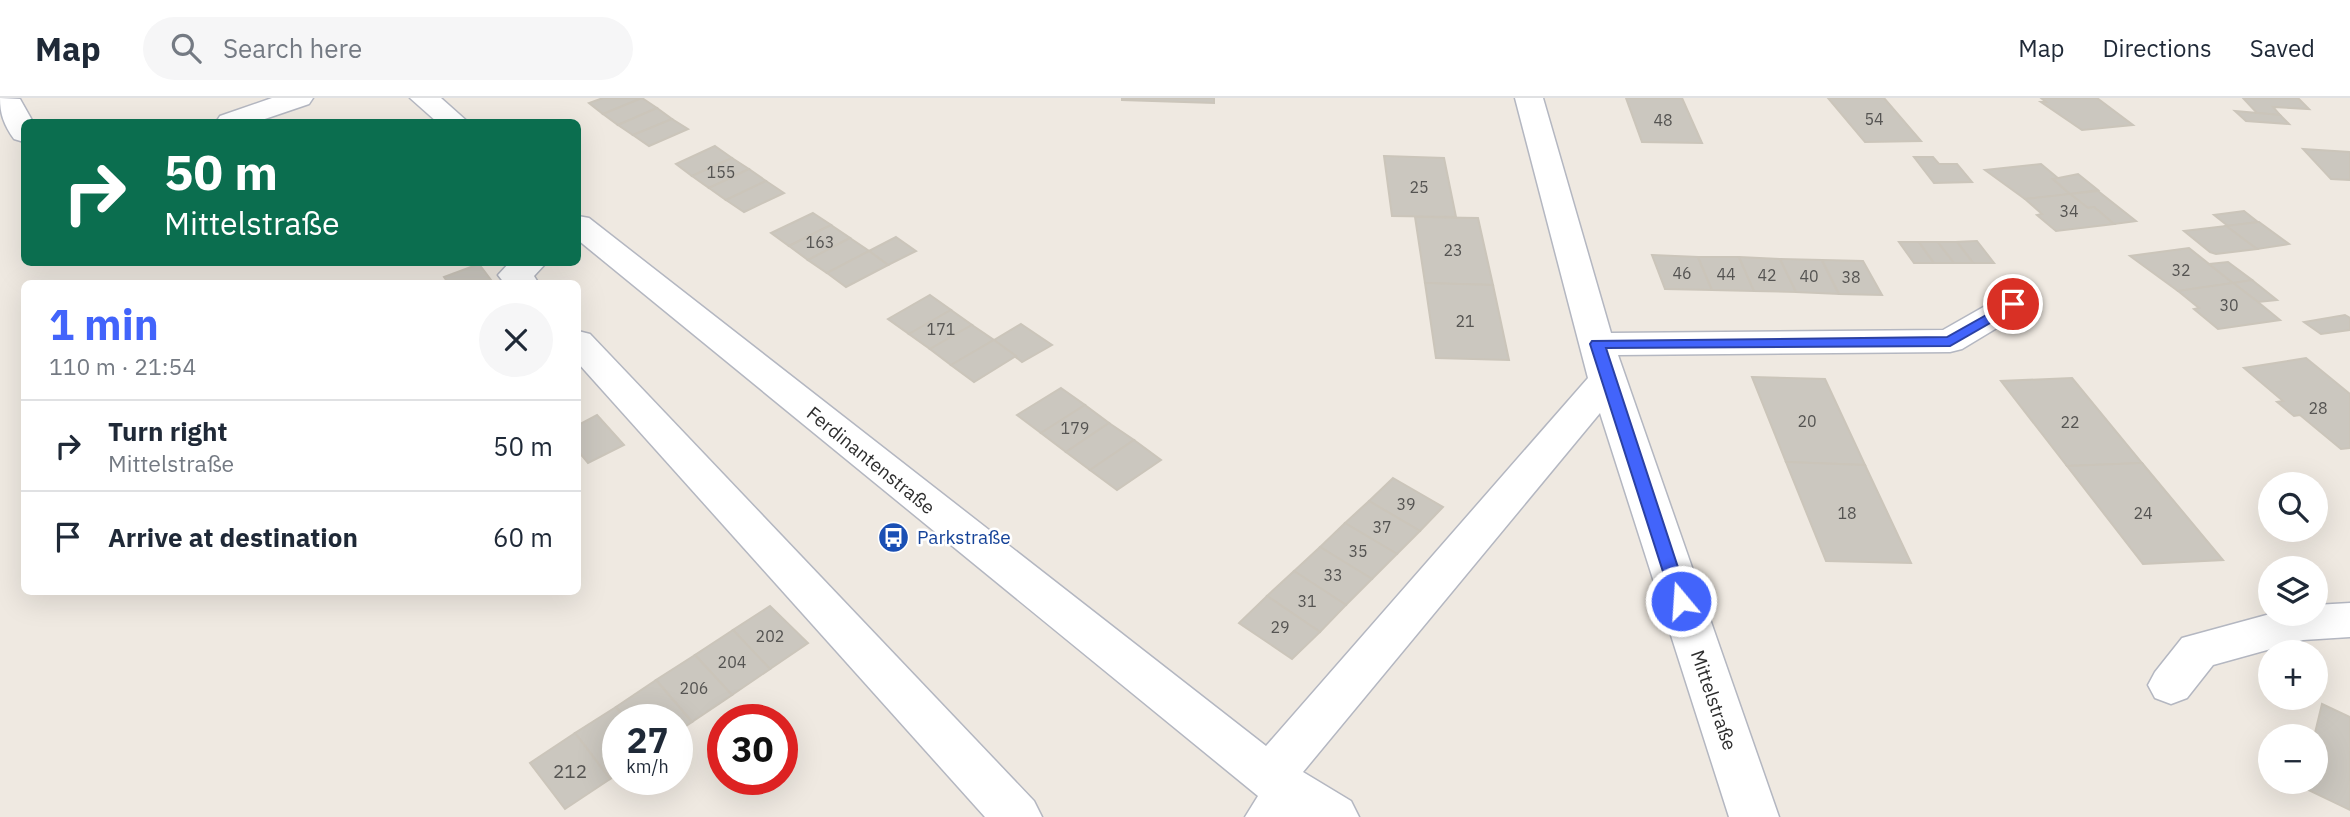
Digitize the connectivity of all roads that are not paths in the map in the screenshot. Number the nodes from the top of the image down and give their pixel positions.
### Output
1 (299, 98) edge
2 (425, 98) edge
3 (1529, 98) edge
4 (6, 99) edge
5 (239, 119) edge
6 (450, 119) edge
7 (21, 126) edge
8 (581, 228) edge
9 (526, 266) edge
10 (519, 280) edge
11 (2013, 304) dead end
12 (581, 345) edge
13 (1602, 362) junction
14 (2350, 620) edge
15 (2171, 685) dead end
16 (1292, 801) edge
17 (1017, 817) edge
18 (1754, 817) edge

1 - 5 street
2 - 6 street
3 - 13 street, Mittelstraße
4 - 7 street
8 - 16 street, Ferdinantenstraße
9 - 10 street
11 - 13 street
12 - 17 street
13 - 16 street
13 - 18 street, Mittelstraße
14 - 15 street

